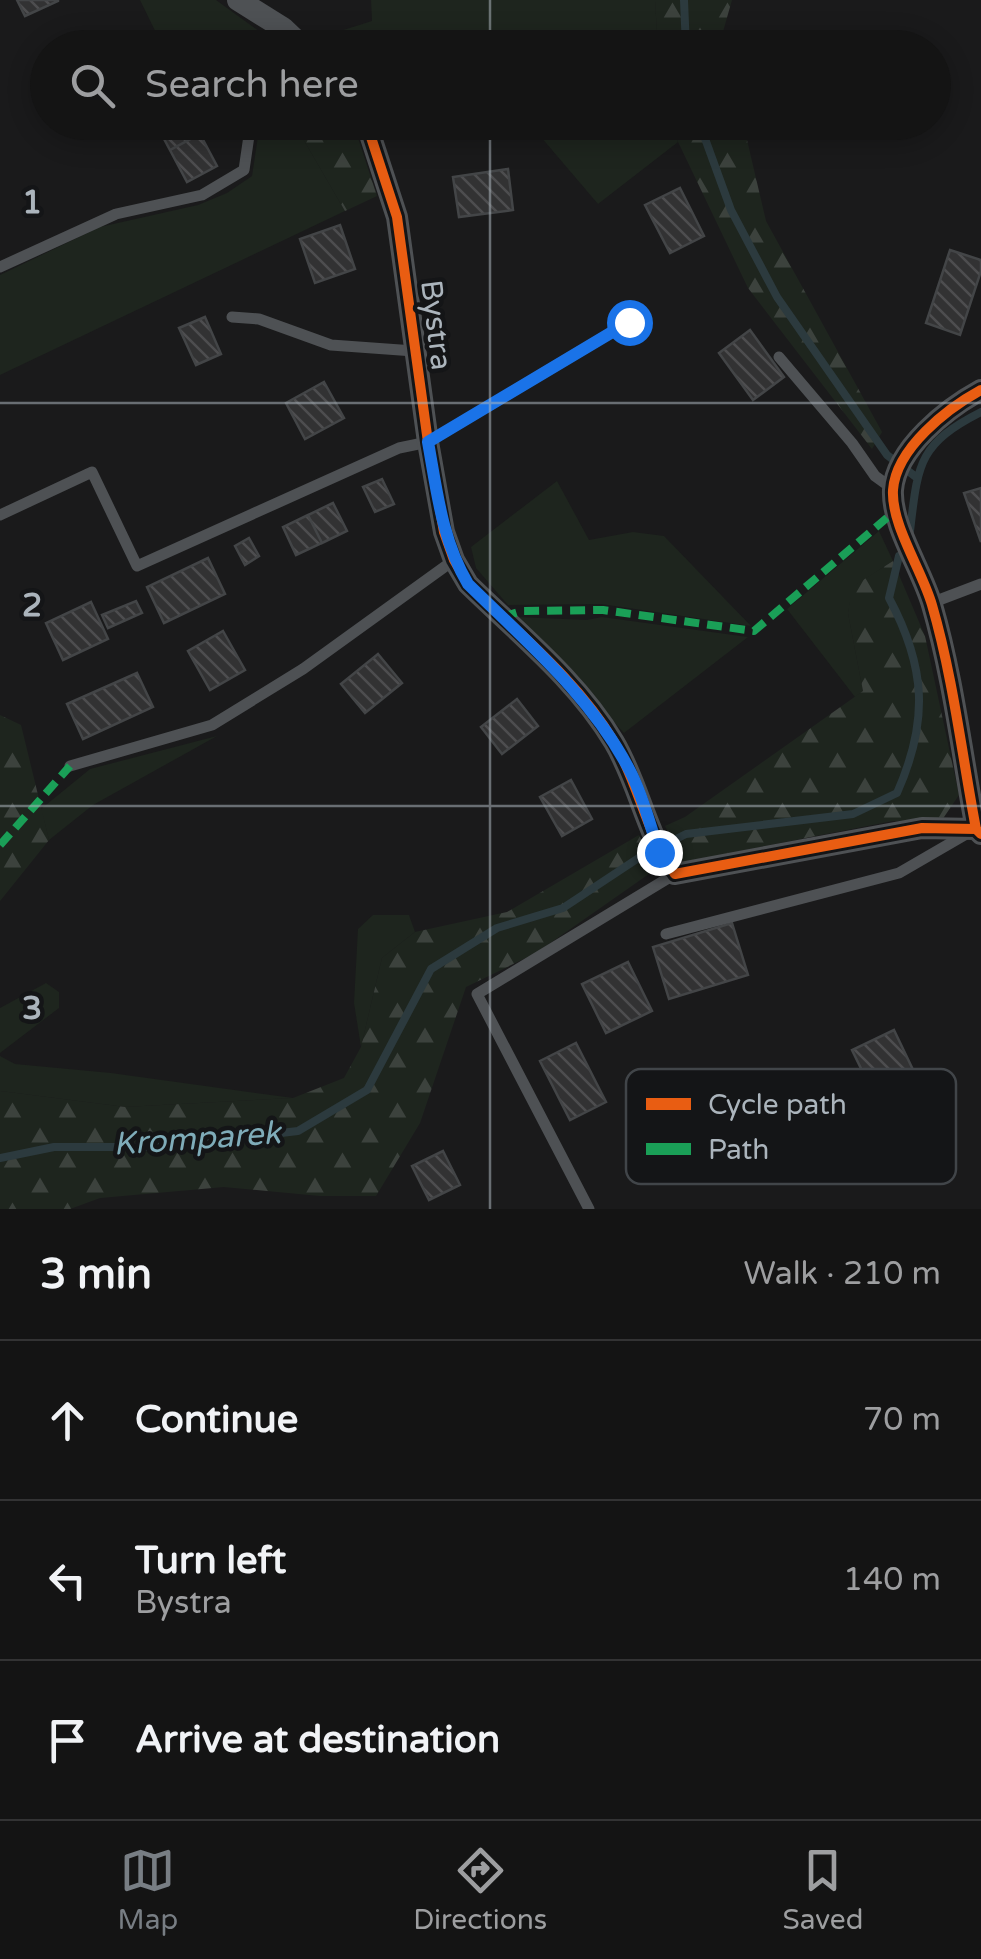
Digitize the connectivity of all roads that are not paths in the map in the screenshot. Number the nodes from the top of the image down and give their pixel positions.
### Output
1 (238, 0) edge
2 (270, 30) edge
3 (248, 140) edge
4 (372, 140) edge
5 (0, 267) edge
6 (232, 316) dead end
7 (629, 322) dead end
8 (414, 351) junction
9 (779, 357) dead end
10 (981, 390) edge
11 (428, 442) junction
12 (898, 475) junction
13 (0, 515) edge
14 (454, 560) junction
15 (981, 584) edge
16 (932, 603) junction
17 (70, 766) dead end
18 (978, 831) edge
19 (675, 874) junction
20 (666, 934) dead end
21 (589, 1209) edge

1 - 2 street
3 - 5 lane
4 - 8 street, Bystra
6 - 8 lane
7 - 11 lane
8 - 11 street, Bystra
9 - 12 lane
10 - 12 street
11 - 13 lane
11 - 14 street, Bystra
12 - 16 street
14 - 17 lane
14 - 19 street, Bystra
15 - 16 lane
16 - 18 street
18 - 19 street
18 - 20 lane
19 - 21 lane

